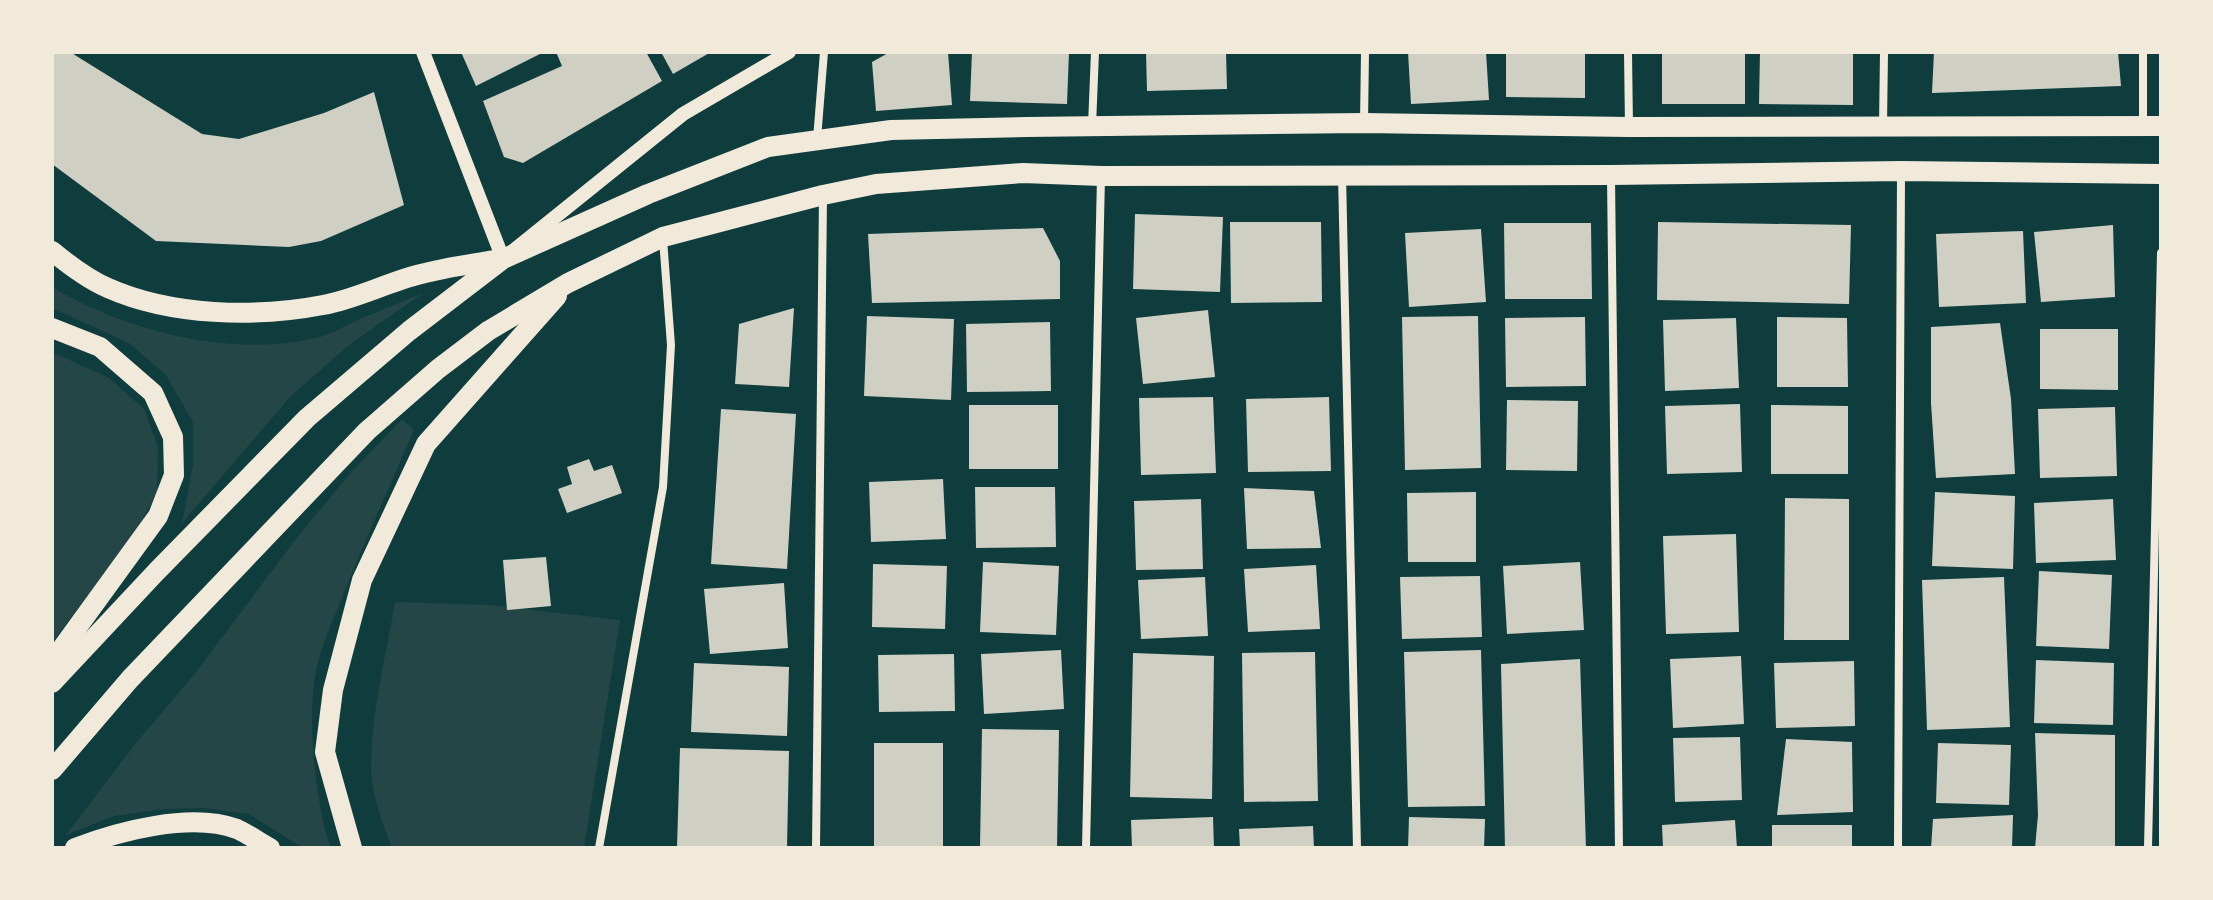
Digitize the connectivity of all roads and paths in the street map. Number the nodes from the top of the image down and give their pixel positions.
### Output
1 (423, 52) edge
2 (789, 52) edge
3 (824, 52) edge
4 (1095, 52) edge
5 (1365, 52) edge
6 (1628, 52) edge
7 (1884, 52) edge
8 (2143, 52) edge
9 (1364, 123) junction
10 (1883, 126) junction
11 (2152, 126) edge
12 (1092, 127) junction
13 (1629, 127) junction
14 (817, 140) junction
15 (1901, 171) junction
16 (1342, 174) junction
17 (2161, 174) edge
18 (1611, 175) junction
19 (1101, 176) junction
20 (823, 195) junction
21 (663, 237) junction
22 (52, 251) edge
23 (2161, 253) edge
24 (503, 259) junction
25 (568, 283) junction
26 (52, 328) edge
27 (52, 662) edge
28 (52, 683) edge
29 (52, 770) edge
30 (75, 848) edge
31 (270, 848) edge
32 (352, 848) edge
33 (599, 848) edge
34 (816, 848) edge
35 (1086, 848) edge
36 (1357, 848) edge
37 (1619, 848) edge
38 (1898, 848) edge
39 (2148, 848) edge

1 - 24 street
2 - 24 street
3 - 14 street
4 - 12 street
5 - 9 street
6 - 13 street
7 - 10 street
8 - 11 street
9 - 12 main road
9 - 13 main road
10 - 11 main road
10 - 13 main road
12 - 14 main road
14 - 24 main road
15 - 17 main road
15 - 18 main road
15 - 38 street
16 - 18 main road
16 - 19 main road
16 - 36 street
18 - 37 street
19 - 20 main road
19 - 35 street
20 - 21 main road
20 - 34 street
21 - 25 main road
21 - 33 street
22 - 24 main road
23 - 39 street
24 - 28 main road
25 - 29 main road
25 - 32 main road
26 - 27 main road
30 - 31 main road

